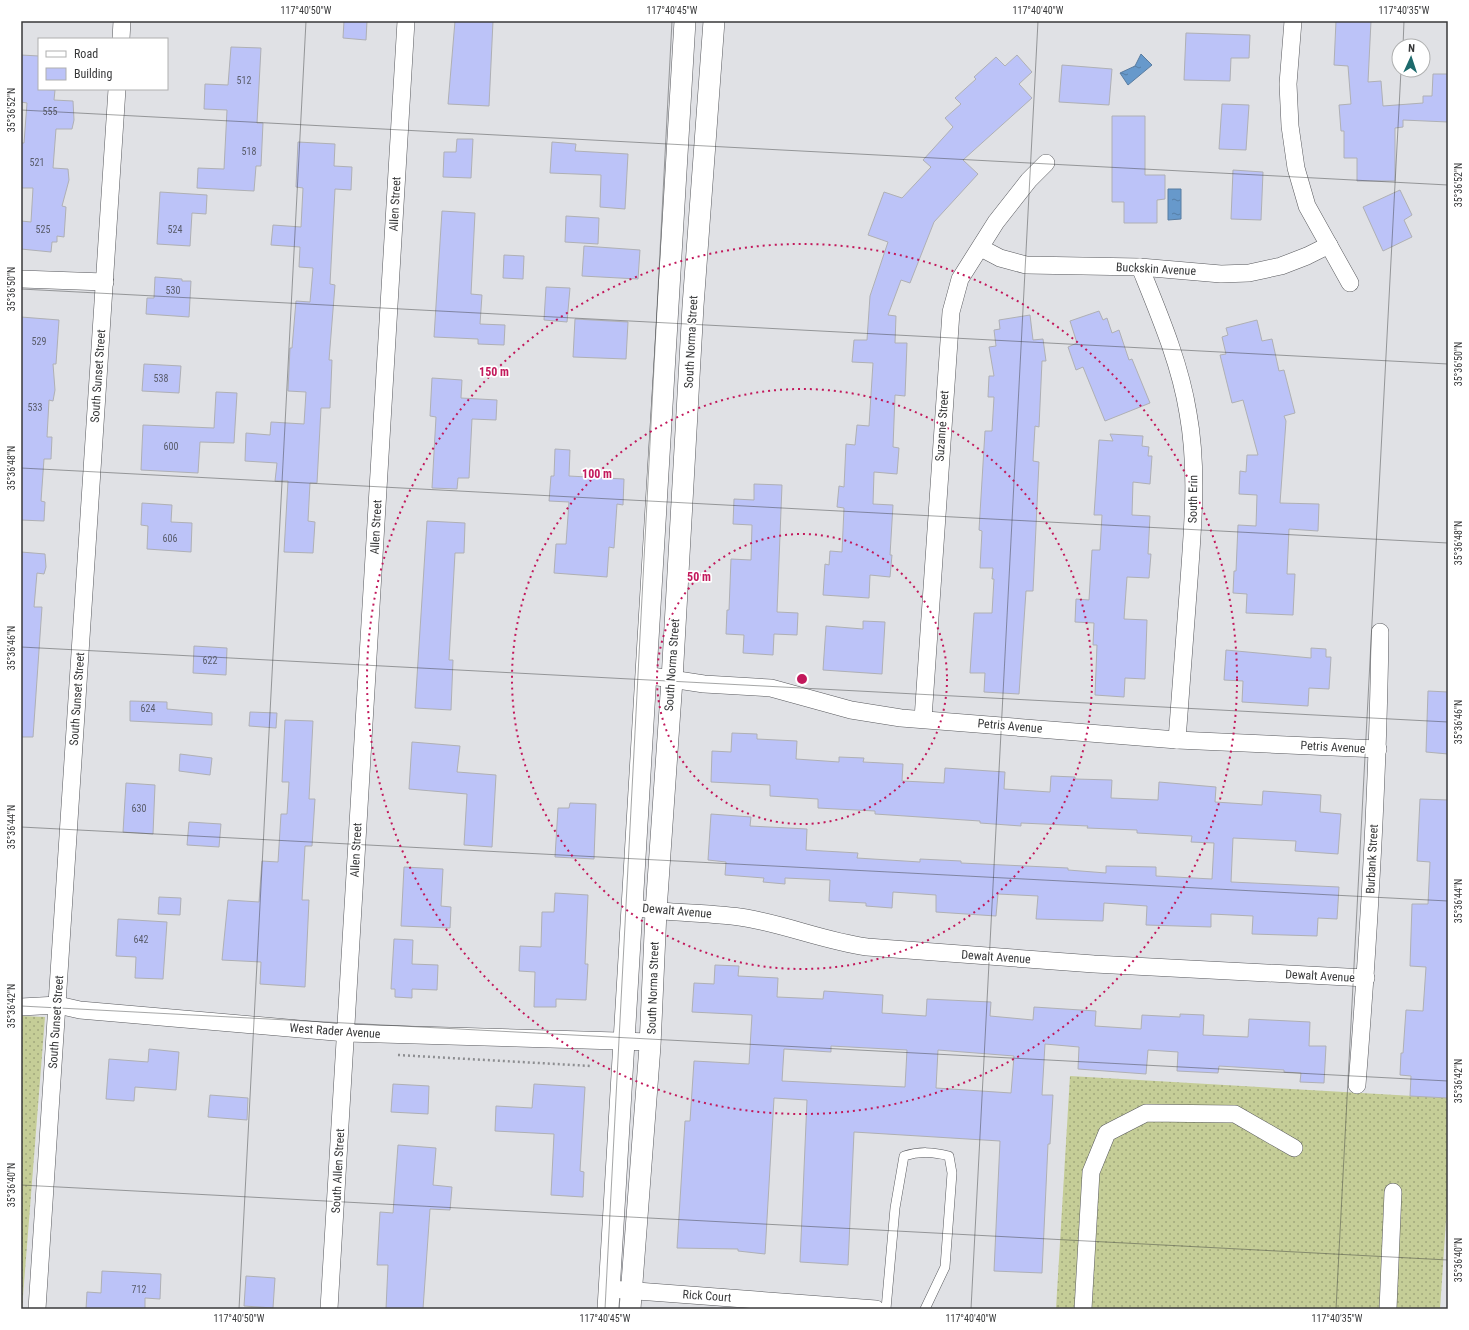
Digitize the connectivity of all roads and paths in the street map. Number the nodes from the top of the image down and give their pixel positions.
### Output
1 (122, 21) edge
2 (406, 21) edge
3 (685, 21) edge
4 (714, 21) edge
5 (1293, 21) edge
6 (121, 38) edge
7 (117, 90) edge
8 (1046, 163) dead end
9 (1329, 245) junction
10 (981, 248) junction
11 (1140, 267) junction
12 (21, 280) edge
13 (105, 282) junction
14 (1350, 283) dead end
15 (1380, 632) dead end
16 (645, 675) junction
17 (672, 680) junction
18 (923, 720) junction
19 (1177, 740) junction
20 (1378, 749) junction
21 (631, 907) junction
22 (656, 911) junction
23 (1366, 978) junction
24 (58, 1005) junction
25 (21, 1007) edge
26 (346, 1033) junction
27 (625, 1042) junction
28 (651, 1042) junction
29 (394, 1054) dead end
30 (591, 1066) dead end
31 (1357, 1085) dead end
32 (1294, 1148) dead end
33 (1393, 1192) dead end
34 (609, 1299) edge
35 (630, 1300) edge
36 (38, 1309) edge
37 (330, 1309) edge
38 (876, 1309) edge
39 (886, 1309) edge
40 (925, 1309) edge
41 (1083, 1309) edge
42 (1388, 1309) edge

1 - 6 street
2 - 26 street, Allen Street
3 - 16 street, South Norma Street
4 - 17 street, South Norma Street
5 - 9 street
7 - 13 street, South Sunset Street
8 - 10 street, Suzanne Street
9 - 11 street, Buckskin Avenue
9 - 14 street
10 - 11 street, Buckskin Avenue
10 - 18 street, Suzanne Street
11 - 19 street, South Erin
12 - 13 street
13 - 24 street, South Sunset Street
15 - 20 street, Burbank Street
16 - 17 street, Petris Avenue
16 - 21 street, South Norma Street
17 - 18 street, Petris Avenue
17 - 22 street, South Norma Street
18 - 19 street, Petris Avenue
19 - 20 street, Petris Avenue
20 - 23 street, Burbank Street
21 - 22 street, Dewalt Avenue
21 - 27 street, South Norma Street
22 - 23 street, Dewalt Avenue
22 - 28 street, South Norma Street
23 - 31 street, Burbank Street
24 - 25 street, West Rader Avenue
24 - 26 street, West Rader Avenue
24 - 36 street, South Sunset Street
26 - 27 street, West Rader Avenue
26 - 37 street, South Allen Street
27 - 28 street, West Rader Avenue
27 - 34 street, South Norma Street
28 - 35 street, South Norma Street
29 - 30 path
32 - 41 street
33 - 42 street
34 - 35 street, Rick Court
35 - 38 street, Rick Court
39 - 40 lane

